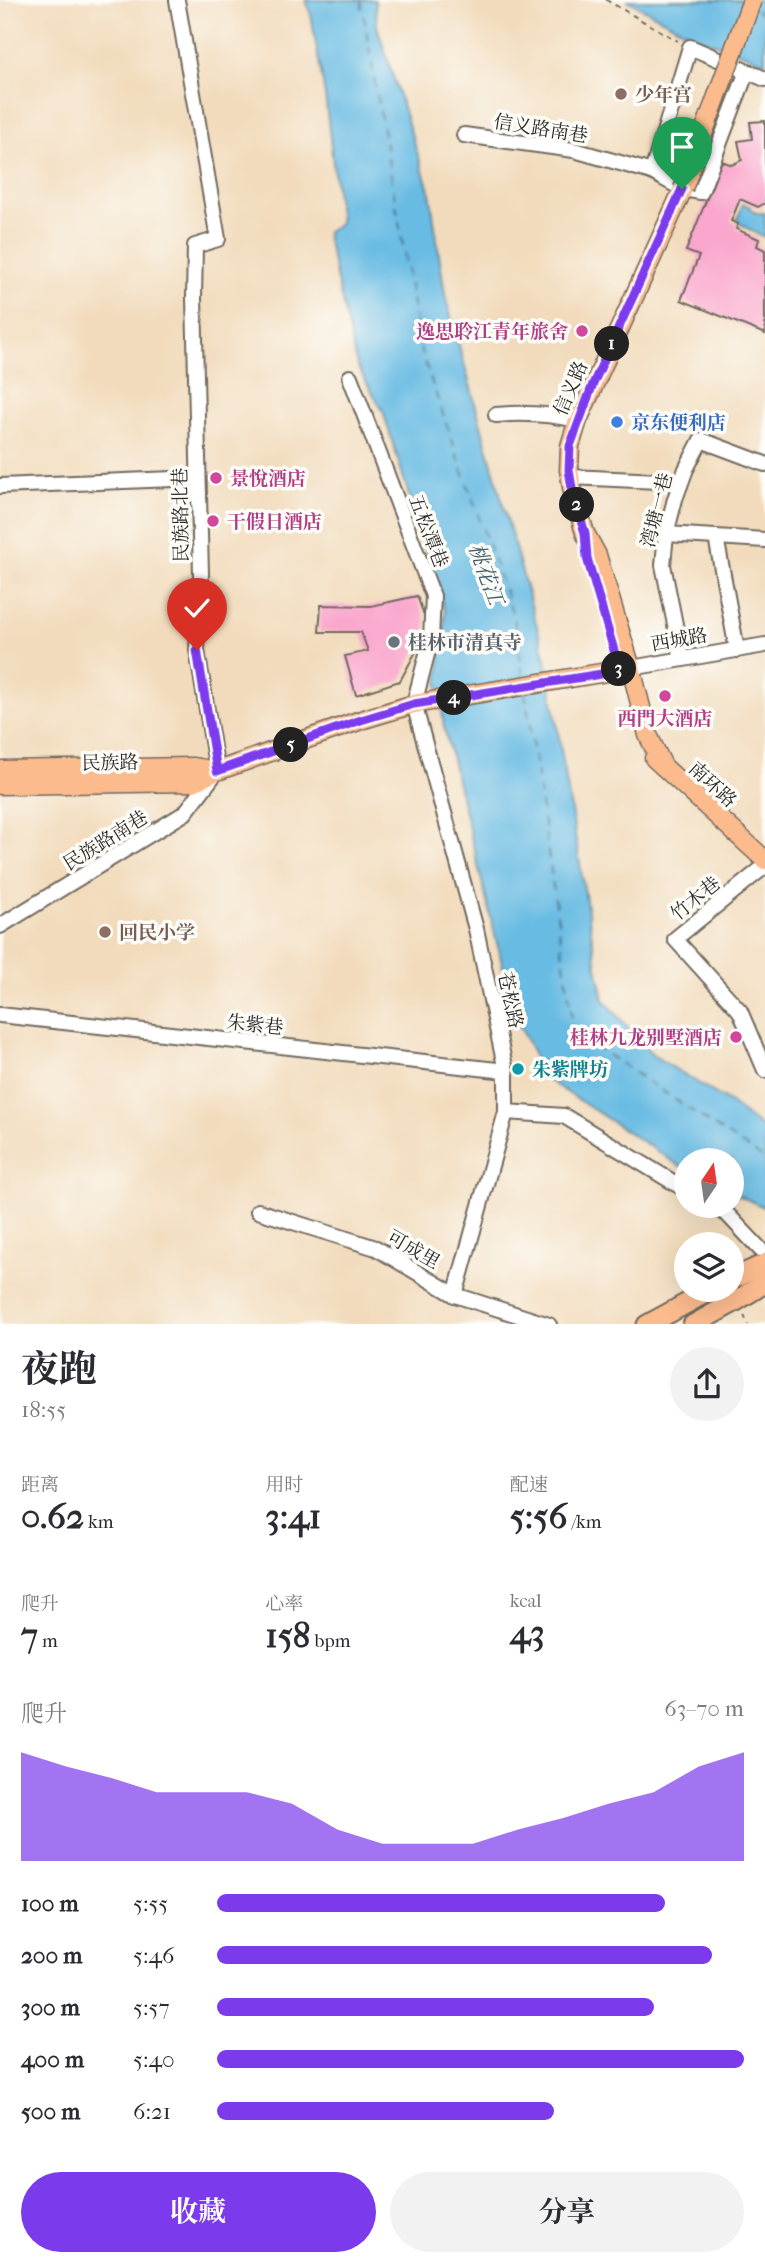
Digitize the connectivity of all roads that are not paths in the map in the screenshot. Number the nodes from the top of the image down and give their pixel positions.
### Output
1 (177, 0) edge
2 (752, 0) edge
3 (747, 71) junction
4 (765, 79) edge
5 (464, 135) dead end
6 (652, 173) junction
7 (682, 189) junction
8 (350, 377) dead end
9 (496, 415) dead end
10 (578, 420) junction
11 (765, 464) edge
12 (570, 477) junction
13 (198, 478) junction
14 (680, 485) junction
15 (0, 486) edge
16 (585, 533) joint
17 (666, 534) junction
18 (716, 537) junction
19 (765, 540) edge
20 (765, 645) edge
21 (737, 650) junction
22 (682, 659) junction
23 (625, 670) junction
24 (414, 704) junction
25 (0, 771) edge
26 (217, 771) junction
27 (0, 785) edge
28 (765, 860) edge
29 (765, 866) edge
30 (0, 926) edge
31 (0, 1016) edge
32 (765, 1069) edge
33 (506, 1071) junction
34 (506, 1112) junction
35 (674, 1183) edge
36 (258, 1211) dead end
37 (731, 1218) edge
38 (763, 1253) edge
39 (744, 1268) edge
40 (765, 1283) edge
41 (765, 1294) edge
42 (455, 1295) junction
43 (744, 1296) edge
44 (744, 1299) edge
45 (689, 1302) edge
46 (734, 1302) edge
47 (546, 1324) edge
48 (649, 1324) edge
49 (695, 1324) edge

1 - 13 street, 民族路北巷
2 - 7 main road, 信义路, bridge
3 - 4 street
3 - 6 street
3 - 7 street
5 - 6 street, 信义路南巷
6 - 7 street, 信义路南巷
7 - 10 main road, 信义路
8 - 24 street, 五松潭巷
9 - 10 street
10 - 12 main road, 信义路
11 - 14 street, 湾塘一巷
12 - 14 street
12 - 16 main road, 信义路
13 - 15 street
13 - 26 street, 民族路北巷
14 - 17 street, 湾塘一巷
16 - 23 main road, 南环路
17 - 18 street
17 - 22 street, 湾塘一巷
18 - 19 street
18 - 21 street
20 - 21 street, 西城路
21 - 22 street, 西城路
22 - 23 street, 西城路
23 - 24 main road, 西城路
23 - 28 main road, 南环路
24 - 26 main road, 民族路
24 - 33 street, 苍松路
25 - 26 main road, 民族路
26 - 27 main road, 民族路
26 - 30 street, 民族路南巷
29 - 32 street, 竹木巷
31 - 33 street, 朱紫巷
33 - 34 street, 苍松路
34 - 35 street
34 - 42 street, 苍松路
36 - 42 street, 可成里
37 - 38 street
38 - 39 highway
40 - 43 highway
41 - 44 street
42 - 47 street, 可成里
45 - 48 highway
46 - 49 highway

